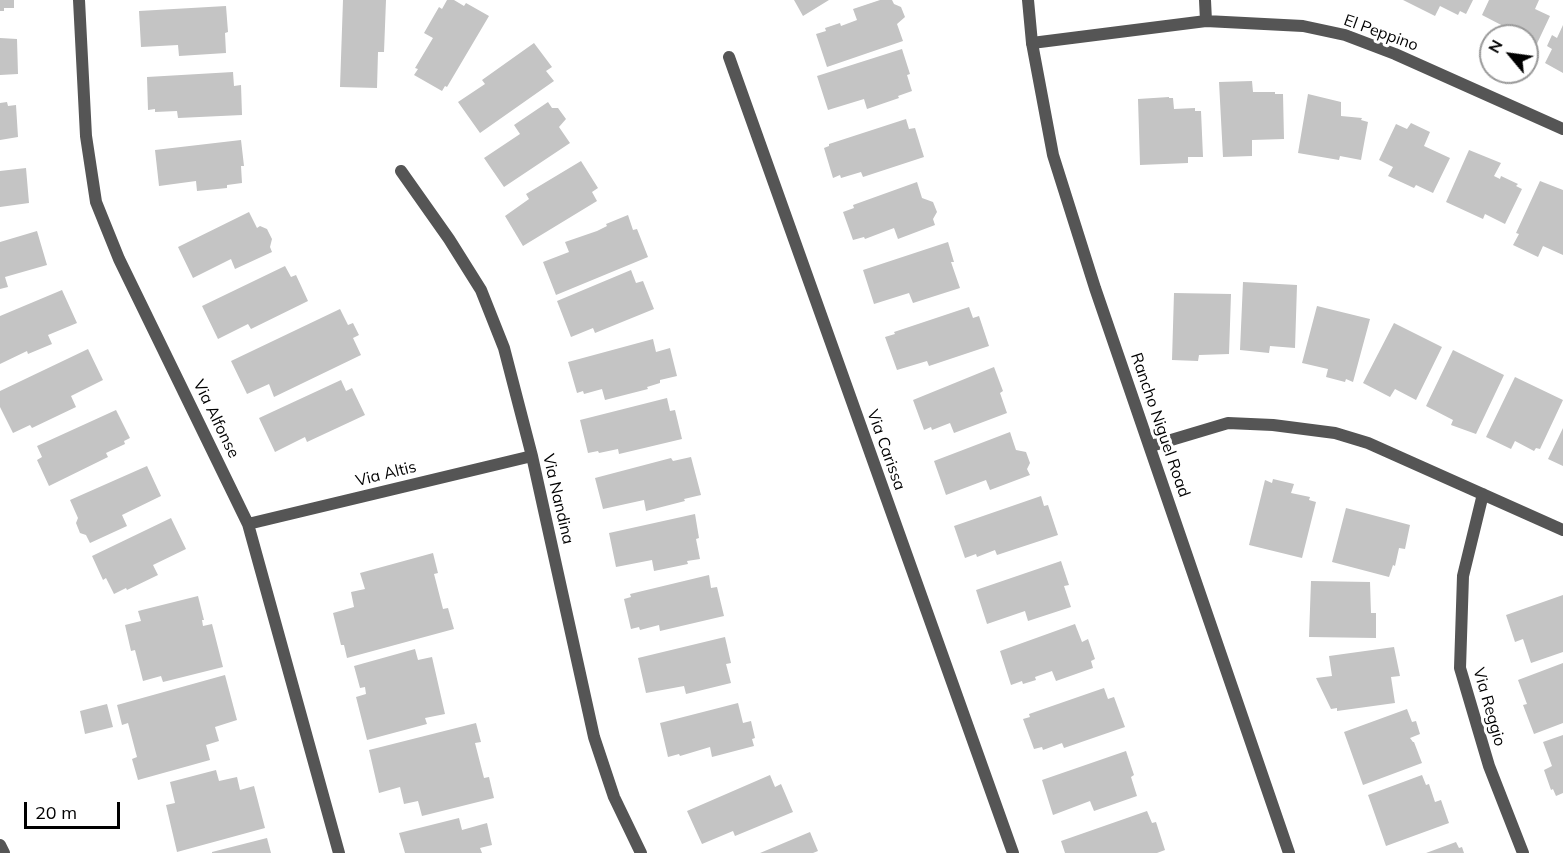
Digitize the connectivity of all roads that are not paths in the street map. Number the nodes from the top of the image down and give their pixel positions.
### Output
1 (79, 0) edge
2 (1028, 0) edge
3 (1205, 0) edge
4 (1206, 21) junction
5 (1032, 42) junction
6 (729, 57) dead end
7 (1563, 129) edge
8 (401, 171) dead end
9 (1151, 446) junction
10 (532, 456) junction
11 (1483, 494) junction
12 (248, 525) junction
13 (1563, 530) edge
14 (0, 845) edge
15 (4, 853) edge
16 (339, 853) edge
17 (641, 853) edge
18 (1013, 853) edge
19 (1289, 853) edge
20 (1523, 853) edge

1 - 12 street, Via Alfonse
2 - 5 street, Rancho Niguel Road
3 - 4 street
4 - 5 street, El Peppino
4 - 7 street, El Peppino
5 - 9 street, Rancho Niguel Road
6 - 18 street, Via Carissa
8 - 10 street, Via Nandina
9 - 11 street
9 - 19 street, Rancho Niguel Road
10 - 12 street, Via Altis
10 - 17 street, Via Nandina
11 - 13 street
11 - 20 street, Via Reggio
12 - 16 street, Via Alfonse
14 - 15 street

